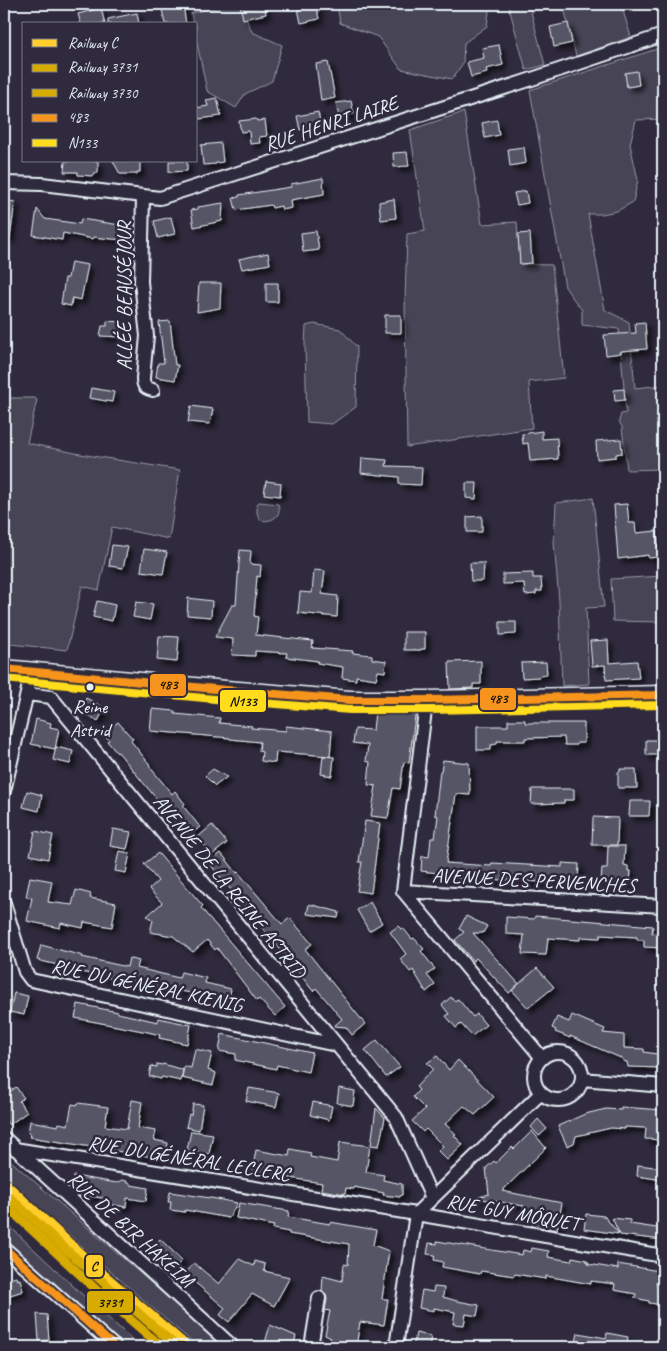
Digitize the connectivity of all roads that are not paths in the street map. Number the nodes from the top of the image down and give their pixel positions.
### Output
1 (663, 35) edge
2 (4, 184) edge
3 (144, 196) junction
4 (153, 390) dead end
5 (4, 669) edge
6 (32, 672) junction
7 (26, 694) junction
8 (663, 695) edge
9 (428, 700) junction
10 (4, 791) edge
11 (404, 891) junction
12 (4, 903) edge
13 (663, 906) edge
14 (336, 1044) junction
15 (542, 1058) junction
16 (582, 1079) junction
17 (663, 1086) edge
18 (541, 1093) junction
19 (4, 1138) edge
20 (15, 1149) junction
21 (432, 1198) junction
22 (357, 1204) joint
23 (416, 1214) junction
24 (6, 1254) edge
25 (663, 1256) edge
26 (319, 1298) dead end
27 (115, 1347) edge
28 (233, 1347) edge
29 (311, 1347) edge
30 (396, 1347) edge

1 - 3 street, RUE HENRI LAIRE
2 - 3 street, RUE HENRI LAIRE
3 - 4 street, ALLÉE BEAUSÉJOUR
5 - 6 street
6 - 7 street
6 - 9 street
7 - 10 street
7 - 14 street, AVENUE DE LA REINE ASTRID
8 - 9 street
9 - 11 street
11 - 13 street, AVENUE DES PERVENCHES
11 - 15 street
12 - 14 street, RUE DU GÉNÉRAL KŒNIG
14 - 21 street, AVENUE DE LA REINE ASTRID
15 - 16 street
15 - 18 street
16 - 17 street
16 - 18 street
18 - 21 street
19 - 20 street, RUE DE BIR HAKEIM
20 - 22 street, RUE DU GÉNÉRAL LECLERC
20 - 28 street, RUE DE BIR HAKEIM
21 - 23 street
22 - 23 street, RUE GUY MÔQUET
23 - 25 street, RUE GUY MÔQUET
23 - 30 street
24 - 27 street
26 - 29 street

